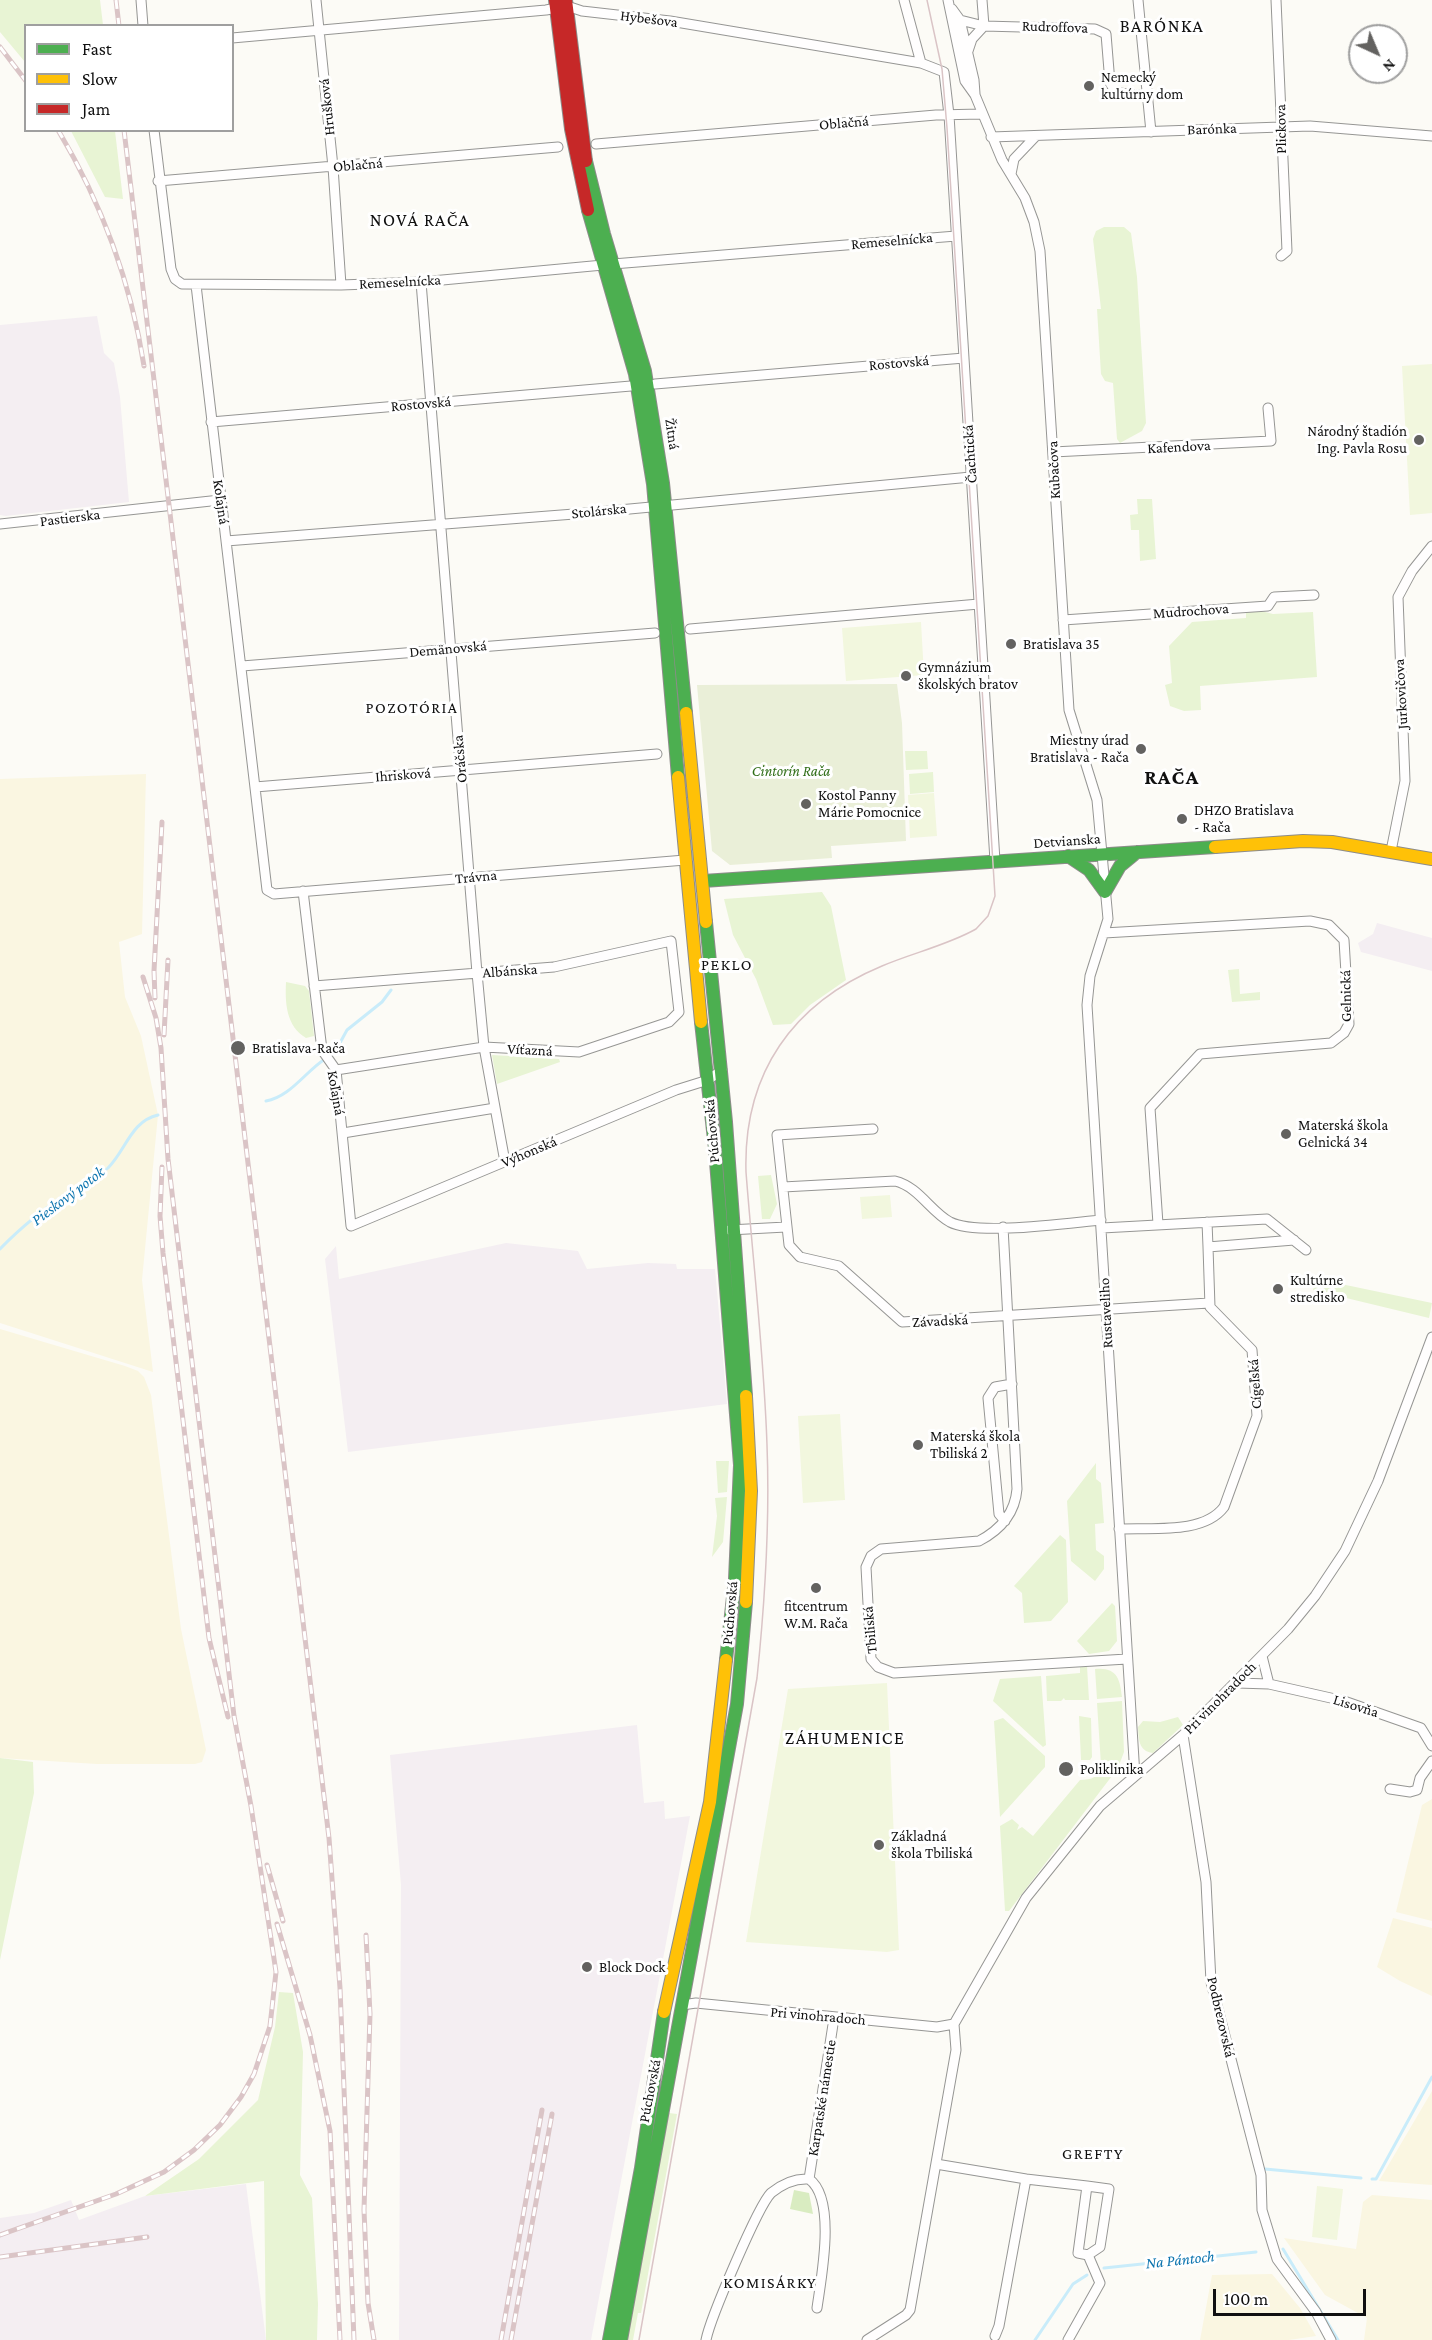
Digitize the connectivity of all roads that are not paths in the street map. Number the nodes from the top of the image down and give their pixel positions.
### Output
1 (141, 0) edge
2 (316, 0) edge
3 (904, 0) edge
4 (982, 0) edge
5 (1138, 0) edge
6 (1276, 0) edge
7 (948, 1) edge
8 (561, 4) edge
9 (960, 20) junction
10 (143, 24) edge
11 (984, 26) junction
12 (318, 29) junction
13 (234, 38) edge
14 (968, 51) junction
15 (921, 63) junction
16 (975, 95) junction
17 (1146, 95) junction
18 (981, 114) junction
19 (949, 115) junction
20 (1283, 126) junction
21 (154, 132) edge
22 (1151, 132) junction
23 (1432, 136) edge
24 (991, 137) junction
25 (1035, 137) junction
26 (596, 144) dead end
27 (558, 147) dead end
28 (333, 167) junction
29 (1011, 174) junction
30 (158, 181) junction
31 (956, 236) junction
32 (1281, 256) dead end
33 (608, 265) junction
34 (422, 282) junction
35 (196, 285) junction
36 (341, 285) junction
37 (964, 358) junction
38 (655, 384) dead end
39 (630, 386) dead end
40 (431, 403) junction
41 (1268, 408) dead end
42 (211, 422) junction
43 (1053, 453) junction
44 (971, 477) junction
45 (220, 500) junction
46 (660, 505) junction
47 (0, 524) edge
48 (442, 525) junction
49 (226, 541) junction
50 (1432, 546) edge
51 (1314, 595) dead end
52 (979, 604) junction
53 (1063, 620) junction
54 (690, 629) dead end
55 (655, 633) dead end
56 (451, 649) junction
57 (242, 666) junction
58 (657, 754) dead end
59 (461, 770) junction
60 (255, 787) junction
61 (1391, 851) junction
62 (1138, 852) junction
63 (1102, 854) junction
64 (1068, 856) junction
65 (1432, 859) edge
66 (685, 860) junction
67 (995, 861) junction
68 (471, 877) junction
69 (703, 881) junction
70 (268, 891) joint
71 (303, 891) junction
72 (1105, 892) junction
73 (690, 901) junction
74 (1104, 933) junction
75 (477, 973) junction
76 (674, 974) joint
77 (314, 987) junction
78 (484, 1047) junction
79 (336, 1070) junction
80 (722, 1070) junction
81 (708, 1080) junction
82 (495, 1108) junction
83 (873, 1129) dead end
84 (343, 1133) junction
85 (505, 1162) junction
86 (783, 1186) junction
87 (721, 1221) junction
88 (1207, 1222) junction
89 (1101, 1224) junction
90 (1158, 1224) junction
91 (351, 1226) joint
92 (786, 1227) junction
93 (1003, 1227) junction
94 (740, 1230) junction
95 (1294, 1240) junction
96 (1208, 1247) junction
97 (1306, 1250) dead end
98 (1209, 1303) junction
99 (1106, 1310) junction
100 (1009, 1317) junction
101 (1432, 1337) edge
102 (1012, 1384) junction
103 (1005, 1521) junction
104 (1119, 1529) junction
105 (1262, 1656) junction
106 (1127, 1659) junction
107 (1237, 1683) junction
108 (1269, 1684) junction
109 (1183, 1736) junction
110 (1432, 1746) edge
111 (1432, 1761) edge
112 (1136, 1776) junction
113 (1390, 1789) dead end
114 (682, 2004) junction
115 (834, 2018) junction
116 (954, 2024) junction
117 (936, 2164) junction
118 (809, 2179) junction
119 (1026, 2180) junction
120 (1087, 2186) junction
121 (1088, 2255) junction
122 (817, 2308) dead end
123 (995, 2336) dead end
124 (609, 2340) edge
125 (621, 2340) edge
126 (706, 2340) edge
127 (867, 2340) edge
128 (1068, 2340) edge
129 (1331, 2340) edge

1 - 10 street
2 - 12 street, Hrušková
3 - 15 street
4 - 11 street
5 - 17 street
6 - 20 street, Plickova
7 - 9 street
7 - 16 street, Kubačova
8 - 12 street, Hybešova
8 - 15 street, Hybešova
8 - 33 main road, Žitná
9 - 11 street, Rudroffova
9 - 14 street, Kubačova
11 - 14 street
11 - 17 street, Rudroffova
12 - 13 street, Hybešova
12 - 28 street, Hrušková
14 - 16 street, Kubačova
15 - 19 street, Čachtická
16 - 18 street, Kubačova
17 - 22 street
18 - 19 street, Oblačná
18 - 24 street, Kubačova
19 - 26 street, Oblačná
19 - 31 street, Čachtická
20 - 22 street, Barónka
20 - 23 street, Barónka
20 - 32 street, Plickova
21 - 30 street
22 - 25 street, Barónka
24 - 25 street, Barónka
24 - 29 street, Kubačova
25 - 29 street
27 - 28 street, Oblačná
28 - 30 street, Oblačná
28 - 36 street, Hrušková
29 - 43 street, Kubačova
30 - 35 street
31 - 33 street, Remeselnícka
31 - 37 street, Čachtická
33 - 34 street, Remeselnícka
33 - 46 main road, Žitná
34 - 36 street, Remeselnícka
34 - 40 street, Oráčska
35 - 36 street, Remeselnícka
35 - 42 street, Koľajná
37 - 38 street, Rostovská
37 - 44 street, Čachtická
39 - 40 street, Rostovská
40 - 42 street, Rostovská
40 - 48 street, Oráčska
41 - 43 street, Kafendova
42 - 45 street, Koľajná
43 - 53 street, Kubačova
44 - 46 street, Stolárska
44 - 52 street, Čachtická
45 - 47 street, Pastierska
45 - 49 street, Koľajná
46 - 48 street, Stolárska
46 - 66 main road, Žitná
46 - 69 main road, Žitná
48 - 49 street, Stolárska
48 - 56 street, Oráčska
49 - 57 street, Koľajná
50 - 61 street, Jurkovičova
51 - 53 street, Mudrochova
52 - 54 street
52 - 67 street, Čachtická
53 - 63 street, Kubačova
55 - 56 street, Demänovská
56 - 57 street, Demänovská
56 - 59 street, Oráčska
57 - 60 street, Koľajná
58 - 59 street, Ihrisková
59 - 60 street, Ihrisková
59 - 68 street, Oráčska
60 - 70 street, Koľajná
61 - 62 main road, Detvianska
61 - 65 main road, Detvianska
62 - 63 main road, Detvianska
62 - 72 main road
63 - 64 main road, Detvianska
63 - 72 street, Rustaveliho
64 - 67 main road, Detvianska
64 - 72 main road
66 - 68 street, Trávna
66 - 69 main road
66 - 73 main road, Púchovská
67 - 69 main road, Detvianska
68 - 71 street, Trávna
68 - 75 street, Oráčska
69 - 73 main road
69 - 80 main road, Púchovská
70 - 71 street, Trávna
71 - 77 street, Koľajná
72 - 74 street, Rustaveliho
73 - 81 main road, Púchovská
74 - 89 street, Rustaveliho
74 - 90 street, Gelnická
75 - 76 street, Albánska
75 - 77 street, Albánska
75 - 78 street, Oráčska
76 - 78 street, Víťazná
77 - 79 street, Koľajná
78 - 79 street, Víťazná
78 - 82 street, Oráčska
79 - 84 street, Koľajná
80 - 81 street, Výhonská
80 - 94 main road, Púchovská
81 - 85 street, Výhonská
81 - 87 main road, Púchovská
82 - 84 street
82 - 85 street, Oráčska
83 - 86 street, Závadská
84 - 91 street, Koľajná
85 - 91 street, Výhonská
86 - 92 street, Závadská
86 - 93 street
87 - 94 street
87 - 124 main road, Púchovská
88 - 90 street
88 - 95 street
88 - 96 street
89 - 90 street
89 - 93 street
89 - 99 street, Rustaveliho
92 - 94 street
92 - 100 street, Závadská
93 - 100 street, Tbiliská
94 - 114 main road, Púchovská
95 - 96 street
95 - 97 street
96 - 98 street
98 - 99 street
98 - 104 street, Cígeľská
99 - 100 street, Závadská
99 - 104 street, Rustaveliho
100 - 102 street, Tbiliská
101 - 105 street, Pri vinohradoch
102 - 103 street, Tbiliská
102 - 103 street
103 - 106 street, Tbiliská
104 - 106 street, Rustaveliho
105 - 107 street, Pri vinohradoch
105 - 108 street
106 - 112 street, Rustaveliho
107 - 108 street, Lisovňa
107 - 109 street, Pri vinohradoch
108 - 110 street, Lisovňa
109 - 112 street, Pri vinohradoch
109 - 129 street, Podbrezovská
111 - 113 street
112 - 116 street, Pri vinohradoch
114 - 115 street, Pri vinohradoch
114 - 125 main road, Púchovská
115 - 116 street, Pri vinohradoch
115 - 118 street, Karpatské námestie
116 - 117 street
117 - 119 street
117 - 127 street
118 - 122 street
118 - 126 street
119 - 120 street
119 - 123 street
120 - 121 street
120 - 121 street
121 - 128 street

